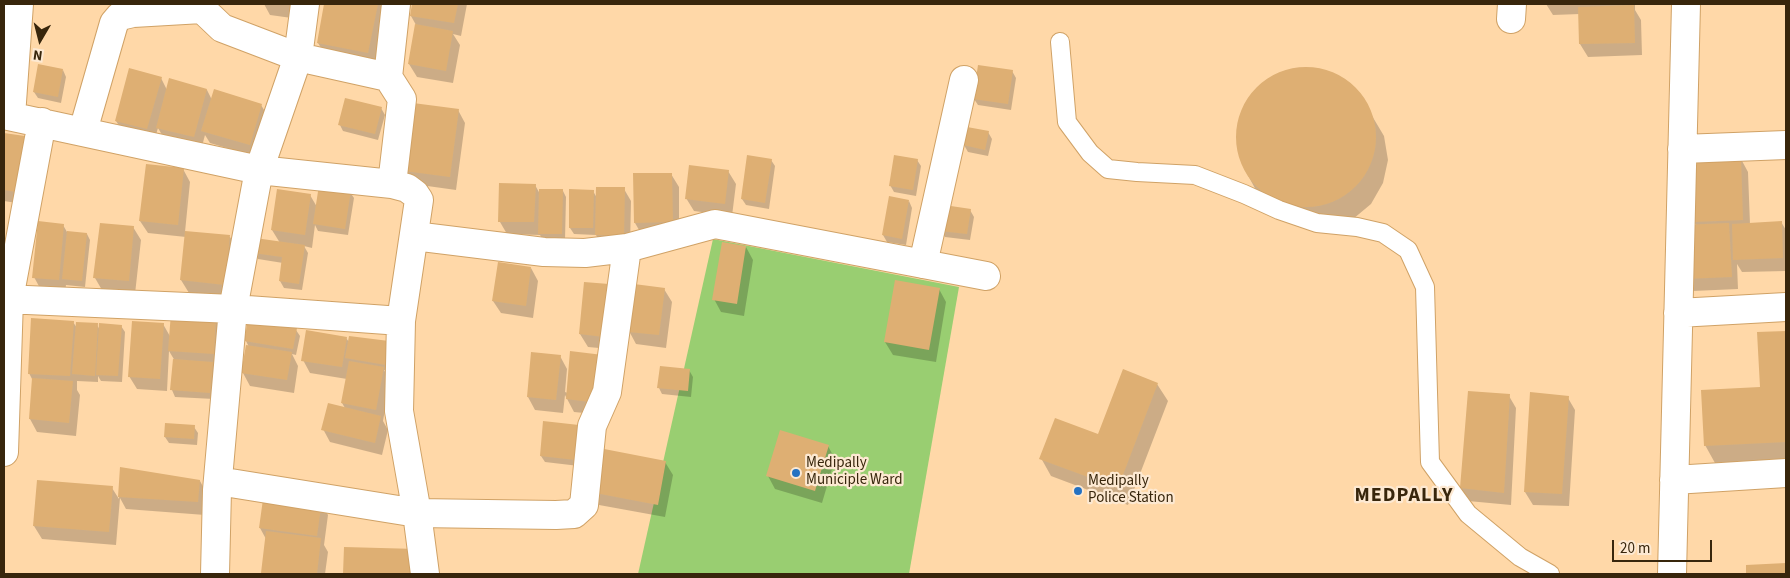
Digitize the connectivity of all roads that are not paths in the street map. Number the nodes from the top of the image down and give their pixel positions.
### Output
1 (19, 4) edge
2 (305, 4) edge
3 (396, 4) edge
4 (1686, 4) edge
5 (201, 6) edge
6 (1060, 42) dead end
7 (298, 57) junction
8 (388, 76) junction
9 (964, 80) dead end
10 (8, 116) edge
11 (42, 122) junction
12 (83, 131) junction
13 (1786, 145) edge
14 (1682, 149) junction
15 (259, 170) junction
16 (392, 184) junction
17 (414, 236) junction
18 (628, 248) junction
19 (923, 264) junction
20 (986, 276) dead end
21 (6, 299) edge
22 (1786, 307) edge
23 (233, 309) junction
24 (1678, 313) junction
25 (401, 321) junction
26 (4, 452) edge
27 (1786, 473) edge
28 (1674, 480) junction
29 (218, 481) junction
30 (417, 513) junction
31 (215, 574) edge
32 (425, 574) edge
33 (1550, 574) edge
34 (1672, 574) edge

1 - 10 street
2 - 7 street
3 - 8 street
4 - 14 street
5 - 7 street
5 - 12 street
6 - 33 lane
7 - 8 street
7 - 15 street
8 - 16 street
9 - 19 street
10 - 11 street
11 - 12 street
11 - 21 street
12 - 15 street
13 - 14 street
14 - 24 street
15 - 16 street
15 - 23 street
16 - 17 street
17 - 18 street
17 - 25 street
18 - 19 street
18 - 30 street
19 - 20 street
21 - 23 street
21 - 26 street
22 - 24 street
23 - 25 street
23 - 29 street
24 - 28 street
25 - 30 street
27 - 28 street
28 - 34 street
29 - 30 street
29 - 31 street
30 - 32 street

